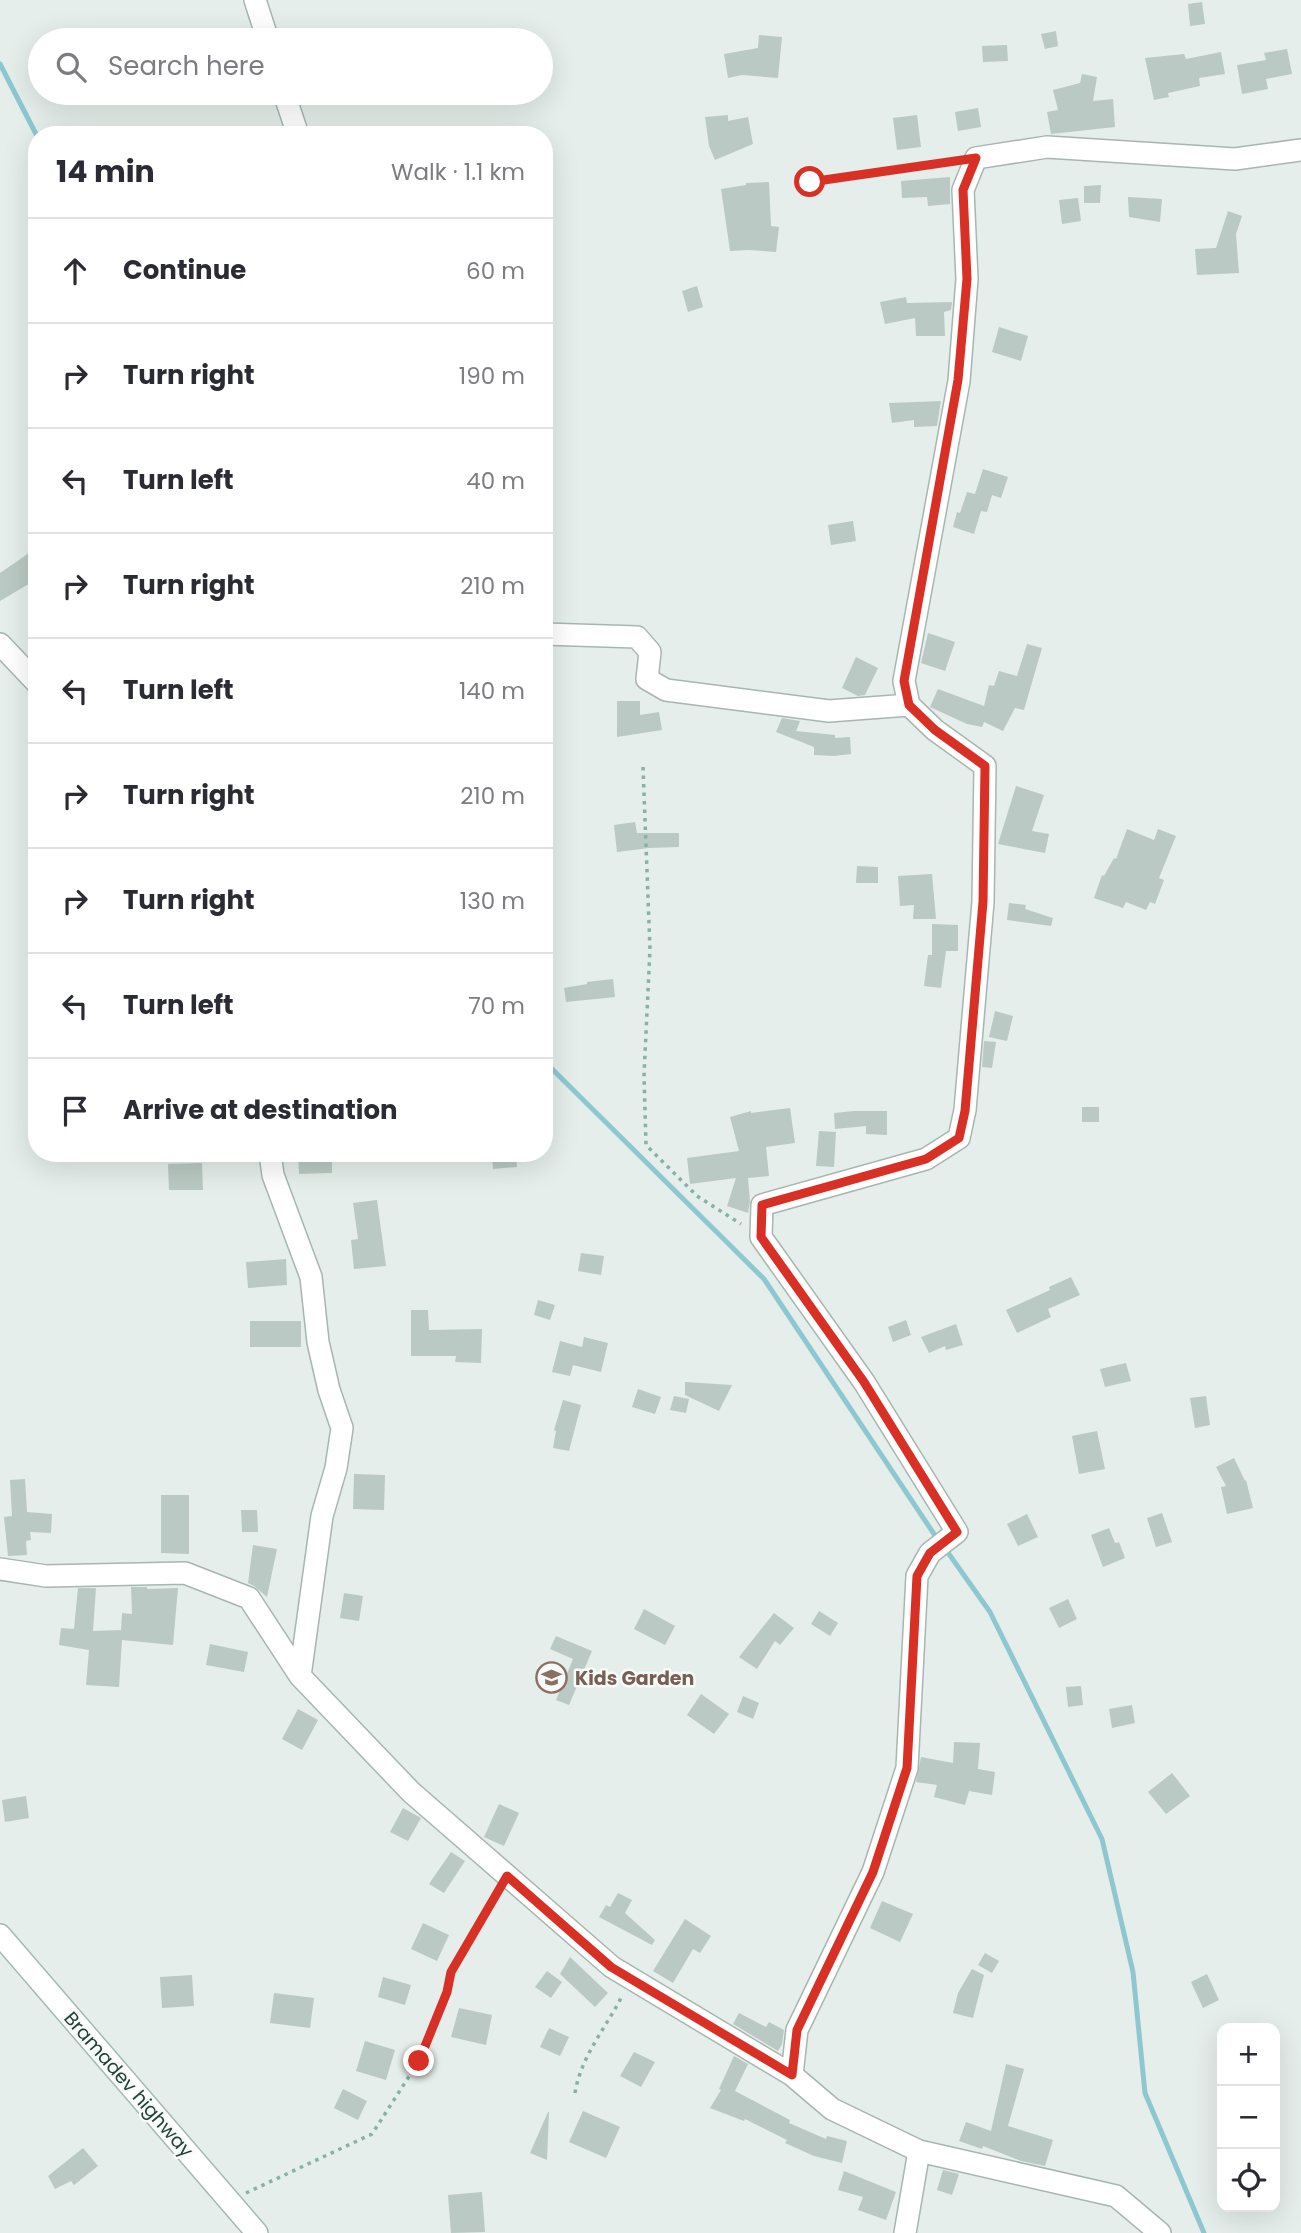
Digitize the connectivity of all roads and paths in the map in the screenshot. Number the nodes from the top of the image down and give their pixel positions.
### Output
1 (255, 0) edge
2 (264, 28) edge
3 (288, 105) edge
4 (295, 126) edge
5 (1301, 150) edge
6 (976, 158) junction
7 (810, 182) dead end
8 (553, 634) edge
9 (0, 644) edge
10 (28, 674) edge
11 (909, 705) junction
12 (643, 767) dead end
13 (272, 1162) edge
14 (761, 1237) junction
15 (0, 1569) edge
16 (300, 1676) junction
17 (507, 1876) junction
18 (0, 1935) edge
19 (631, 1979) junction
20 (792, 2075) junction
21 (575, 2093) dead end
22 (919, 2151) junction
23 (229, 2200) junction
24 (257, 2233) edge
25 (905, 2233) edge
26 (1160, 2233) edge

1 - 2 street
3 - 4 street
5 - 6 street
6 - 7 path
6 - 11 street
8 - 11 street
9 - 10 street
11 - 14 street
12 - 14 path
13 - 16 street
14 - 20 street
15 - 16 street
16 - 17 street
17 - 19 street
17 - 23 path
18 - 23 street, Bramadev highway
19 - 20 street
19 - 21 path
20 - 22 street
22 - 25 street
22 - 26 street
23 - 24 street, Bramadev highway

